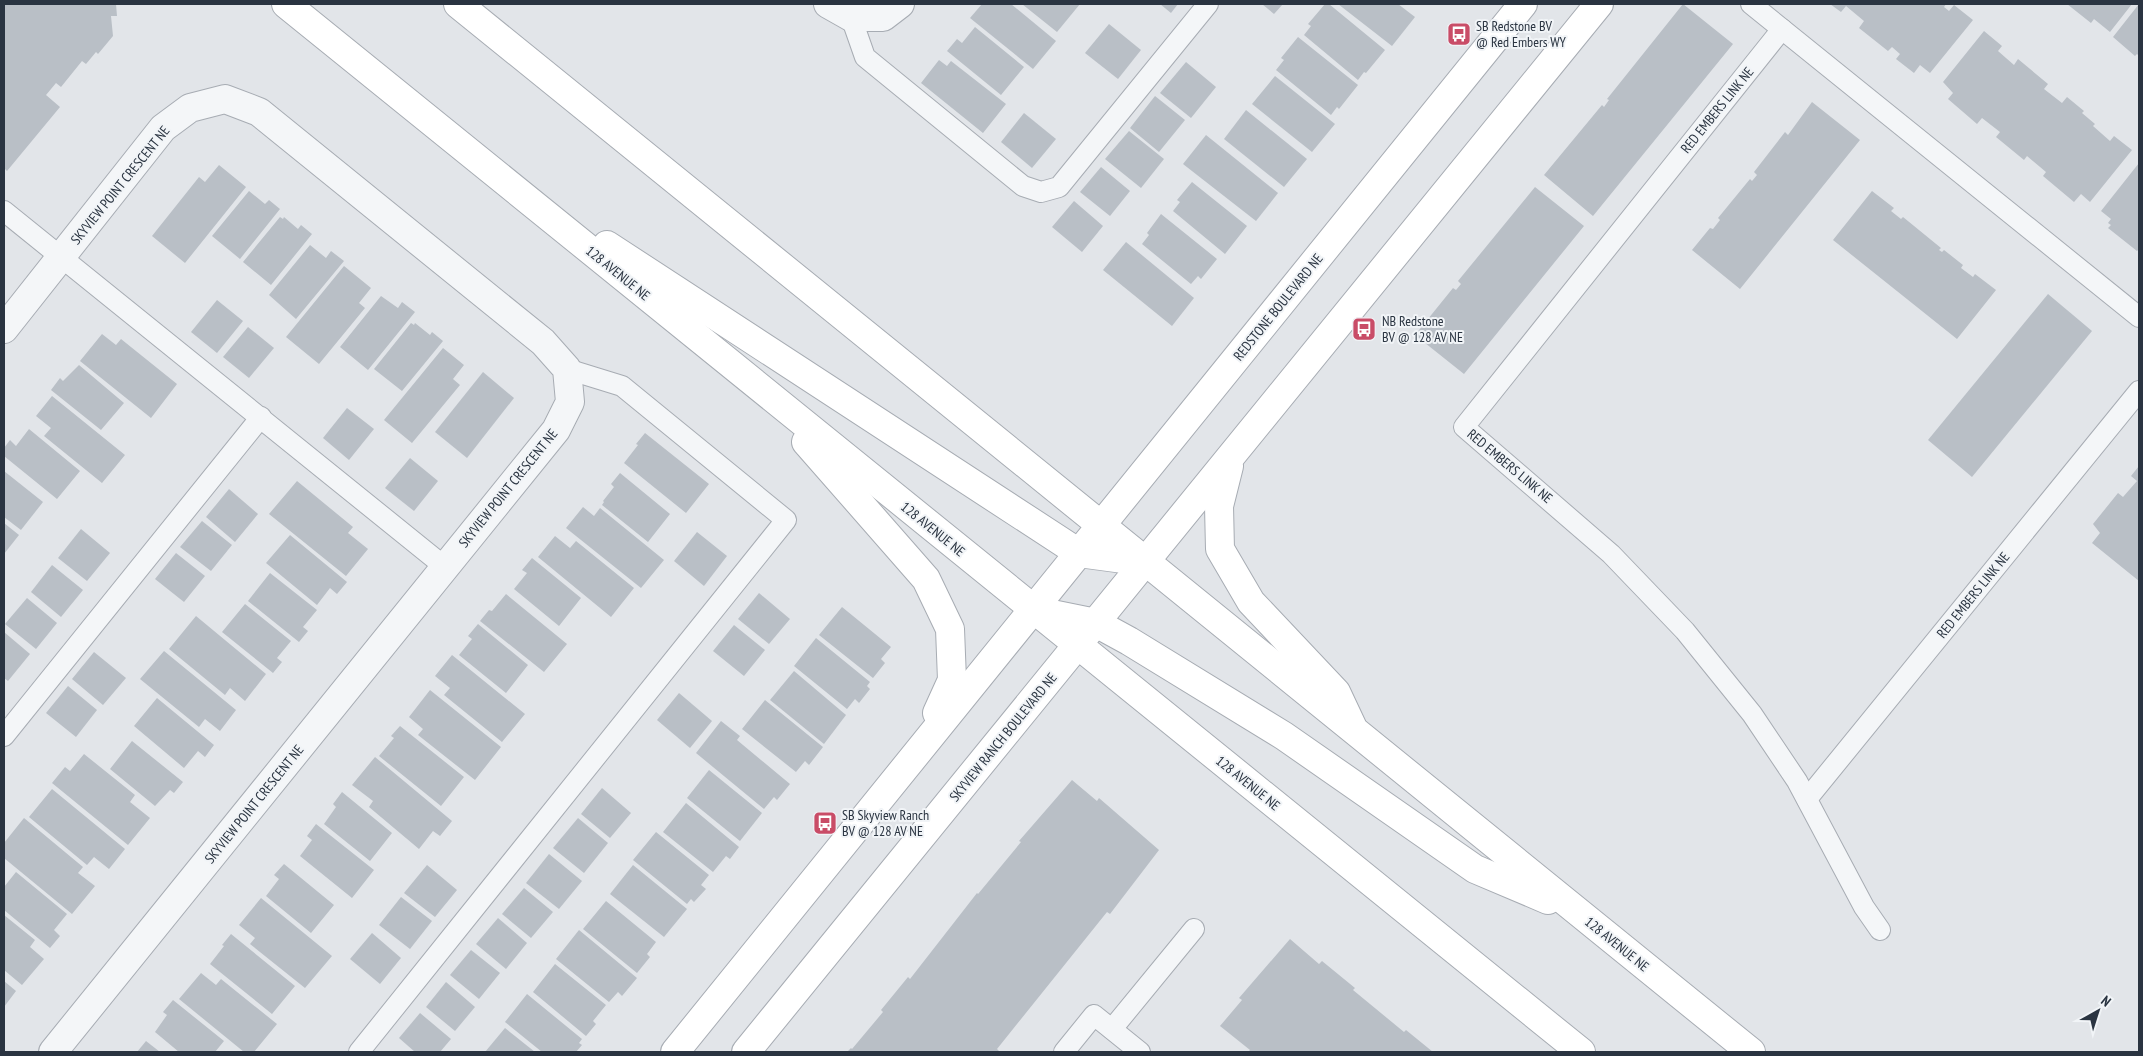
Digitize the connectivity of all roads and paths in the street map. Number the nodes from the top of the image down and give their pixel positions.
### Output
1 (286, 4) edge
2 (458, 4) edge
3 (828, 4) edge
4 (900, 4) edge
5 (1208, 4) edge
6 (1523, 4) edge
7 (1598, 4) edge
8 (1751, 4) edge
9 (851, 17) junction
10 (1782, 29) junction
11 (508, 184) junction
12 (4, 211) edge
13 (63, 257) junction
14 (2139, 316) edge
15 (4, 329) edge
16 (568, 369) junction
17 (757, 385) junction
18 (2139, 391) edge
19 (261, 417) junction
20 (1232, 457) junction
21 (1100, 526) junction
22 (1079, 553) junction
23 (1146, 562) junction
24 (446, 567) junction
25 (1033, 610) junction
26 (1096, 622) junction
27 (1077, 646) junction
28 (1355, 732) junction
29 (4, 736) edge
30 (921, 748) junction
31 (1807, 799) junction
32 (1578, 913) junction
33 (1194, 929) dead end
34 (1880, 930) dead end
35 (1112, 1029) junction
36 (52, 1052) edge
37 (359, 1052) edge
38 (675, 1052) edge
39 (746, 1052) edge
40 (1064, 1052) edge
41 (1140, 1052) edge
42 (1580, 1052) edge
43 (1751, 1052) edge

1 - 11 main road, 128 AVENUE NE
2 - 21 main road, 128 AVENUE NE
3 - 9 street
4 - 9 street
5 - 9 lane
6 - 21 main road, REDSTONE BOULEVARD NE
7 - 20 main road
8 - 10 lane
10 - 14 lane
10 - 31 lane, RED EMBERS LINK NE
11 - 17 main road, 128 AVENUE NE
11 - 22 main road
12 - 13 lane
13 - 15 street, SKYVIEW POINT CRESCENT NE
13 - 16 street, SKYVIEW POINT CRESCENT NE
13 - 19 lane
16 - 24 street, SKYVIEW POINT CRESCENT NE
16 - 37 lane
17 - 25 main road, 128 AVENUE NE
17 - 30 main road
18 - 31 lane, RED EMBERS LINK NE
19 - 24 lane
19 - 29 lane
20 - 23 main road
20 - 28 main road
21 - 22 main road, REDSTONE BOULEVARD NE
21 - 23 main road, 128 AVENUE NE
22 - 23 main road
22 - 25 main road, REDSTONE BOULEVARD NE
23 - 26 main road, SKYVIEW RANCH BOULEVARD NE
23 - 28 main road, 128 AVENUE NE
24 - 36 street, SKYVIEW POINT CRESCENT NE
25 - 26 main road
25 - 27 main road, 128 AVENUE NE
25 - 30 main road
26 - 27 main road, SKYVIEW RANCH BOULEVARD NE
26 - 32 main road
27 - 39 main road, SKYVIEW RANCH BOULEVARD NE
27 - 42 main road, 128 AVENUE NE
28 - 32 main road, 128 AVENUE NE
30 - 38 main road
31 - 34 lane, RED EMBERS LINK NE
32 - 43 main road, 128 AVENUE NE
33 - 35 lane
35 - 40 lane
35 - 41 lane

